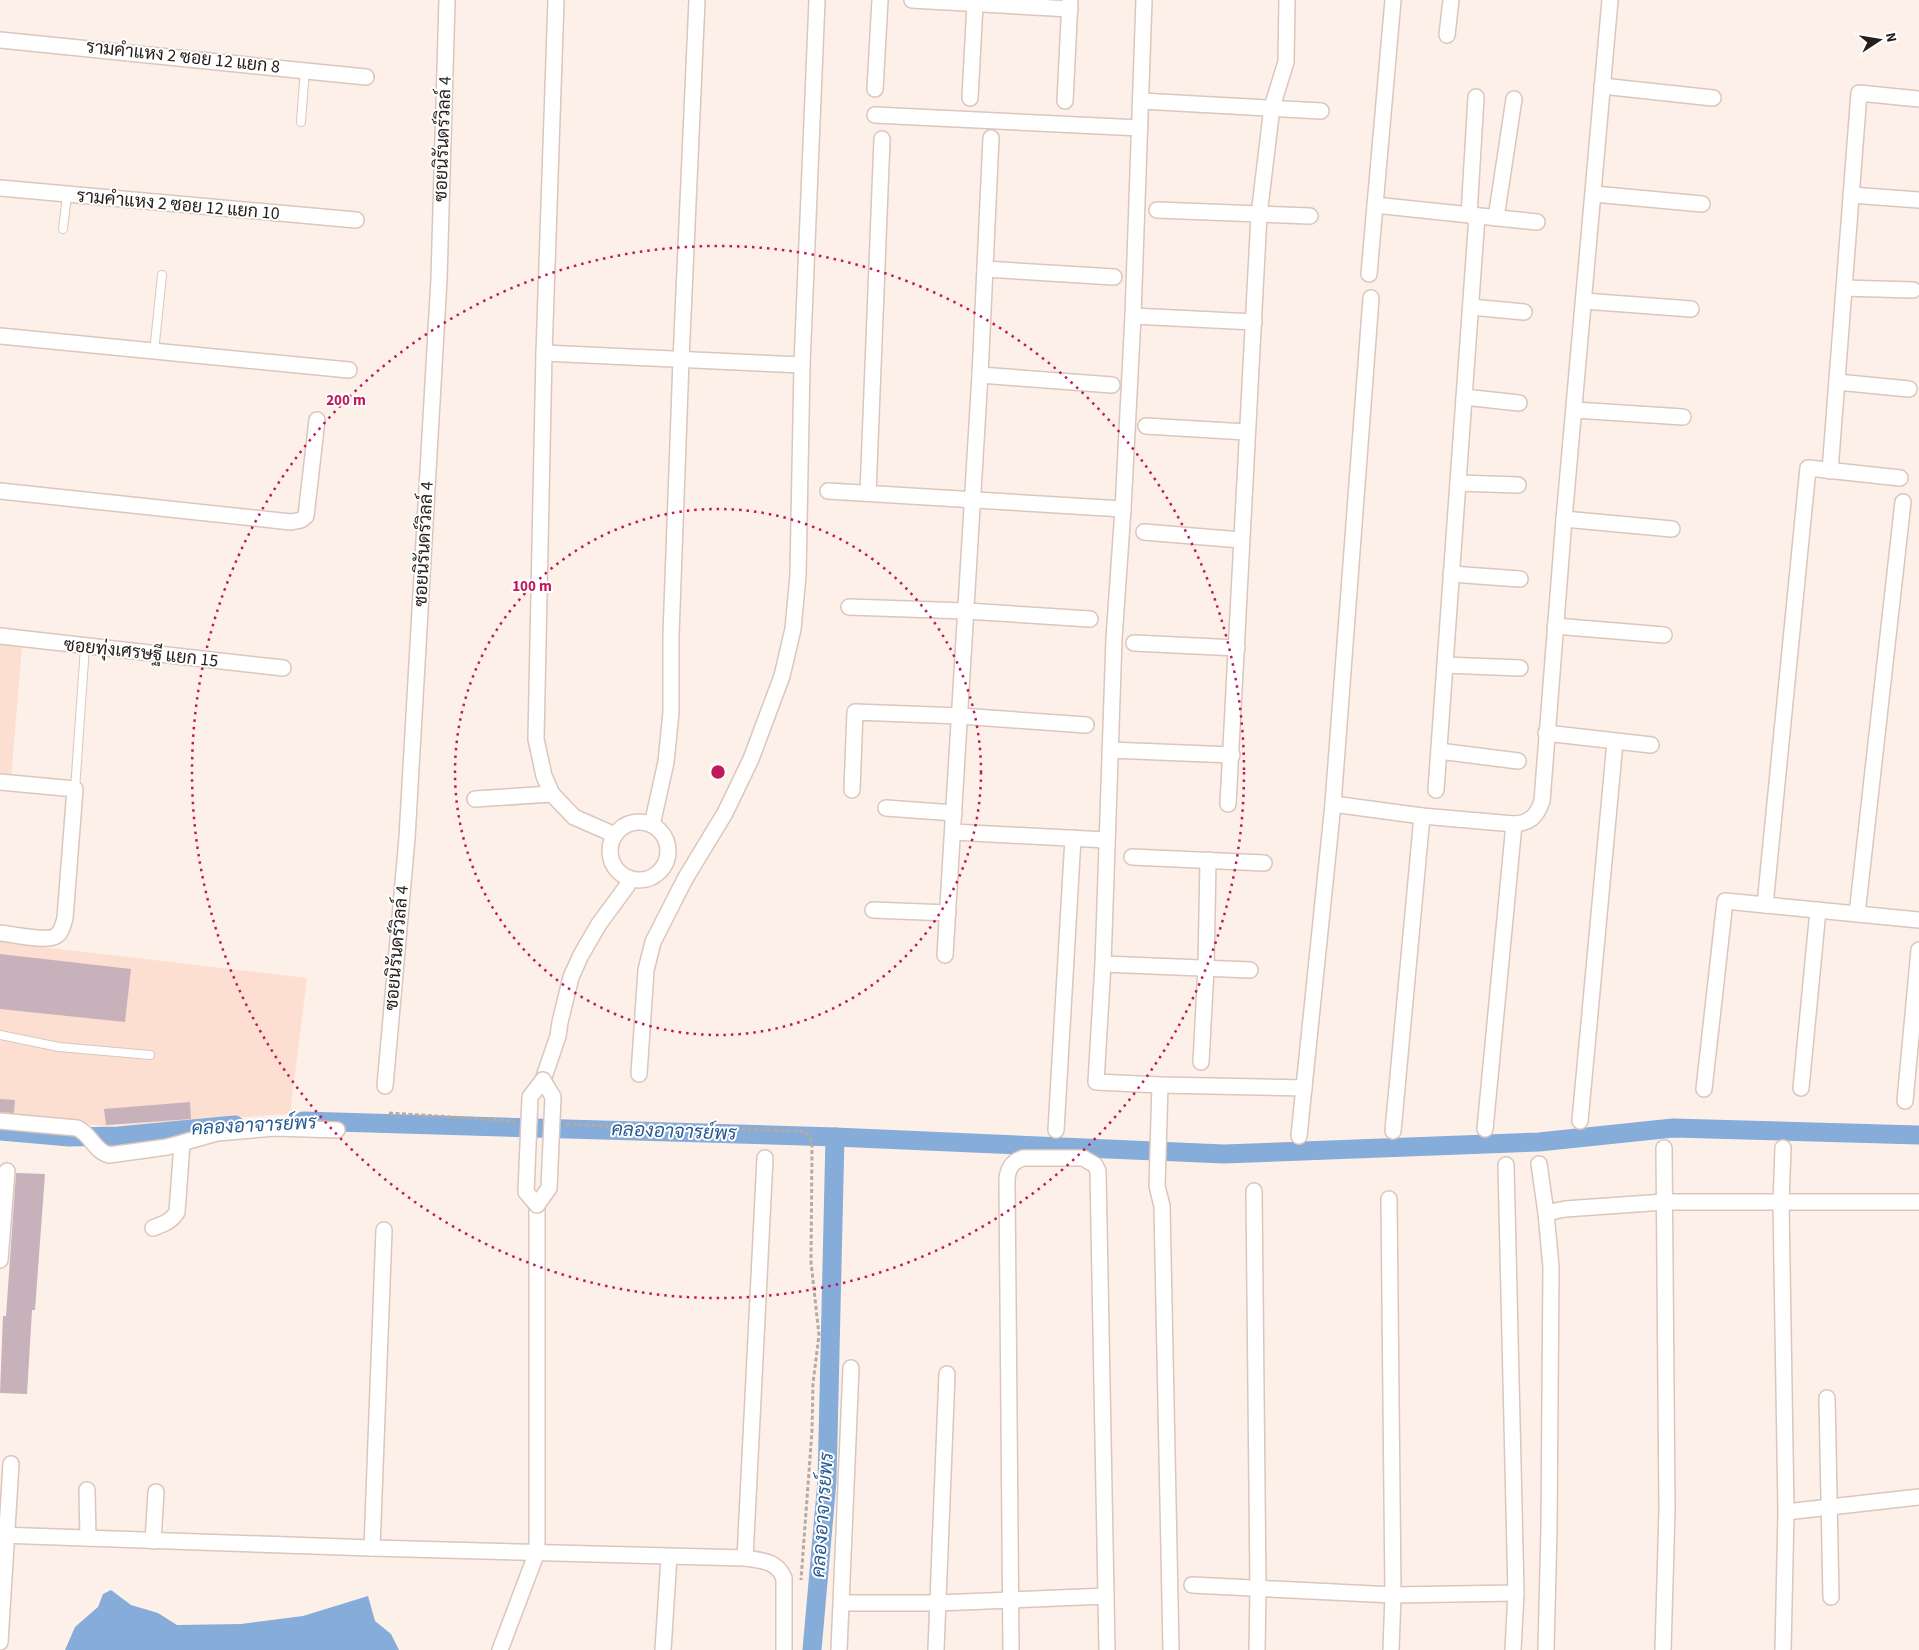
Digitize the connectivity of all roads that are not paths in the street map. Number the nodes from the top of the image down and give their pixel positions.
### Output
1 (447, 0) edge
2 (556, 0) edge
3 (697, 0) edge
4 (817, 0) edge
5 (880, 0) edge
6 (912, 0) edge
7 (1144, 0) edge
8 (1286, 0) edge
9 (1393, 0) edge
10 (1451, 0) edge
11 (1610, 0) edge
12 (975, 4) junction
13 (1070, 5) edge
14 (1447, 35) dead end
15 (0, 40) edge
16 (305, 70) junction
17 (366, 77) dead end
18 (1602, 86) junction
19 (876, 89) dead end
20 (1476, 96) dead end
21 (970, 98) dead end
22 (1713, 98) dead end
23 (1514, 99) dead end
24 (1919, 99) edge
25 (1064, 101) dead end
26 (1141, 101) junction
27 (1272, 107) junction
28 (1321, 110) dead end
29 (875, 115) dead end
30 (301, 122) dead end
31 (1140, 128) junction
32 (991, 138) dead end
33 (882, 139) dead end
34 (0, 188) edge
35 (1594, 194) junction
36 (67, 195) junction
37 (1851, 195) junction
38 (1919, 200) edge
39 (1702, 204) dead end
40 (1375, 205) junction
41 (1157, 210) dead end
42 (1259, 215) junction
43 (1473, 215) junction
44 (1310, 216) dead end
45 (1496, 218) junction
46 (356, 220) dead end
47 (1537, 222) dead end
48 (63, 230) dead end
49 (984, 269) junction
50 (1369, 274) dead end
51 (162, 276) dead end
52 (1114, 277) dead end
53 (1844, 288) junction
54 (1913, 290) dead end
55 (1371, 298) dead end
56 (1584, 301) junction
57 (1470, 307) junction
58 (1691, 309) dead end
59 (1524, 312) dead end
60 (1134, 316) junction
61 (1254, 322) junction
62 (0, 336) edge
63 (154, 352) junction
64 (544, 353) junction
65 (681, 360) junction
66 (802, 365) junction
67 (349, 370) dead end
68 (980, 375) junction
69 (1837, 382) junction
70 (1112, 385) dead end
71 (1909, 389) dead end
72 (1464, 398) junction
73 (1519, 403) dead end
74 (1575, 410) junction
75 (1683, 417) dead end
76 (317, 420) dead end
77 (1146, 426) dead end
78 (1246, 432) junction
79 (1830, 471) junction
80 (1900, 478) dead end
81 (1458, 482) junction
82 (1518, 486) dead end
83 (0, 490) edge
84 (828, 491) dead end
85 (868, 493) junction
86 (972, 500) junction
87 (1903, 502) dead end
88 (1123, 509) junction
89 (1564, 519) junction
90 (1672, 529) dead end
91 (1144, 532) dead end
92 (1241, 540) junction
93 (1451, 574) junction
94 (1520, 580) dead end
95 (849, 607) dead end
96 (966, 612) junction
97 (1090, 620) dead end
98 (1555, 626) junction
99 (1664, 635) dead end
100 (0, 636) edge
101 (1134, 643) dead end
102 (85, 647) junction
103 (1237, 648) junction
104 (1445, 665) junction
105 (283, 668) dead end
106 (1520, 668) dead end
107 (960, 716) junction
108 (1086, 725) dead end
109 (1546, 733) junction
110 (1615, 742) junction
111 (1651, 745) dead end
112 (1110, 750) junction
113 (1439, 751) junction
114 (1232, 755) junction
115 (1518, 761) dead end
116 (0, 782) edge
117 (75, 789) junction
118 (852, 790) dead end
119 (1436, 790) dead end
120 (552, 794) junction
121 (475, 798) dead end
122 (1228, 804) dead end
123 (1332, 804) junction
124 (886, 808) dead end
125 (954, 813) junction
126 (1422, 816) junction
127 (1514, 824) junction
128 (652, 826) junction
129 (953, 832) junction
130 (615, 835) junction
131 (1073, 838) junction
132 (1106, 840) junction
133 (1132, 857) dead end
134 (1208, 860) junction
135 (666, 862) junction
136 (1264, 863) dead end
137 (629, 878) junction
138 (685, 879) junction
139 (1765, 905) junction
140 (873, 910) dead end
141 (1818, 910) junction
142 (948, 913) junction
143 (1857, 914) junction
144 (1919, 920) edge
145 (0, 933) edge
146 (1919, 950) edge
147 (944, 955) dead end
148 (1103, 964) junction
149 (1206, 968) junction
150 (1250, 970) dead end
151 (0, 1035) edge
152 (150, 1055) dead end
153 (1201, 1062) dead end
154 (639, 1074) dead end
155 (543, 1080) junction
156 (1160, 1085) junction
157 (384, 1086) dead end
158 (1304, 1088) junction
159 (1802, 1088) dead end
160 (1704, 1089) dead end
161 (1905, 1101) dead end
162 (0, 1121) edge
163 (1580, 1121) dead end
164 (1486, 1129) dead end
165 (337, 1130) dead end
166 (1056, 1130) dead end
167 (1393, 1131) dead end
168 (1299, 1136) dead end
169 (182, 1144) junction
170 (1664, 1148) dead end
171 (1783, 1148) dead end
172 (765, 1158) dead end
173 (1539, 1164) dead end
174 (1506, 1165) dead end
175 (7, 1171) dead end
176 (1254, 1191) dead end
177 (1389, 1199) dead end
178 (1664, 1202) junction
179 (1919, 1202) edge
180 (1781, 1203) junction
181 (537, 1205) junction
182 (1546, 1213) junction
183 (153, 1228) dead end
184 (384, 1230) dead end
185 (0, 1260) edge
186 (851, 1368) dead end
187 (947, 1374) dead end
188 (1827, 1398) dead end
189 (11, 1464) dead end
190 (87, 1490) dead end
191 (156, 1492) dead end
192 (1919, 1497) edge
193 (1829, 1508) junction
194 (1786, 1512) junction
195 (4, 1535) edge
196 (88, 1538) junction
197 (153, 1541) junction
198 (372, 1548) junction
199 (536, 1552) junction
200 (669, 1557) junction
201 (745, 1558) junction
202 (1192, 1585) dead end
203 (1258, 1589) junction
204 (1516, 1593) junction
205 (1393, 1595) junction
206 (1106, 1596) junction
207 (1831, 1597) dead end
208 (1010, 1599) junction
209 (842, 1603) junction
210 (937, 1604) junction
211 (0, 1642) edge
212 (500, 1650) edge
213 (663, 1650) edge
214 (784, 1650) edge
215 (839, 1650) edge
216 (936, 1650) edge
217 (1011, 1650) edge
218 (1107, 1650) edge
219 (1171, 1650) edge
220 (1257, 1650) edge
221 (1392, 1650) edge
222 (1513, 1650) edge
223 (1546, 1650) edge
224 (1663, 1650) edge
225 (1783, 1650) edge

1 - 157 street, ซอยนิรันดร์วิลล์ 4
2 - 64 street
3 - 65 street
4 - 66 street
5 - 19 street
6 - 12 street
7 - 26 street
8 - 27 street
9 - 40 street
10 - 14 street
11 - 18 street
12 - 13 street
12 - 21 street
13 - 25 street
15 - 16 street, รามคำแหง 2 ซอย 12 แยก 8
16 - 17 street, รามคำแหง 2 ซอย 12 แยก 8
16 - 30 lane
18 - 22 street
18 - 35 street
20 - 43 street
23 - 45 street
24 - 37 street
26 - 27 street
26 - 31 street
27 - 28 street
27 - 42 street
29 - 31 street
31 - 60 street
32 - 49 street
33 - 85 street
34 - 36 street, รามคำแหง 2 ซอย 12 แยก 10
35 - 39 street
35 - 56 street
36 - 46 street, รามคำแหง 2 ซอย 12 แยก 10
36 - 48 lane
37 - 38 street
37 - 53 street
40 - 43 street
40 - 50 street
41 - 42 street
42 - 44 street
42 - 61 street
43 - 45 street
43 - 57 street
45 - 47 street
49 - 52 street
49 - 68 street
51 - 63 lane
53 - 54 street
53 - 69 street
55 - 123 street
56 - 58 street
56 - 74 street
57 - 59 street
57 - 72 street
60 - 61 street
60 - 88 street
61 - 78 street
62 - 63 street
63 - 67 street
64 - 65 street
64 - 120 street
65 - 66 street
65 - 128 street
66 - 138 street
68 - 70 street
68 - 86 street
69 - 71 street
69 - 79 street
72 - 73 street
72 - 81 street
74 - 75 street
74 - 89 street
76 - 83 street
77 - 78 street
78 - 92 street
79 - 80 street
79 - 139 street
81 - 82 street
81 - 93 street
84 - 85 street
85 - 86 street
86 - 88 street
86 - 96 street
87 - 143 street
88 - 112 street
89 - 90 street
89 - 98 street
91 - 92 street
92 - 103 street
93 - 94 street
93 - 104 street
95 - 96 street
96 - 97 street
96 - 107 street
98 - 99 street
98 - 109 street
100 - 102 street, ซอยทุ่งเศรษฐี แยก 15
101 - 103 street
102 - 105 street, ซอยทุ่งเศรษฐี แยก 15
102 - 117 lane
103 - 114 street
104 - 106 street
104 - 113 street
107 - 108 street
107 - 118 street
107 - 125 street
109 - 110 street
109 - 127 street
110 - 111 street
110 - 163 street
112 - 114 street
112 - 132 street
113 - 115 street
113 - 119 street
114 - 122 street
116 - 117 street
117 - 145 street
120 - 121 street
120 - 130 street
123 - 126 street
123 - 158 street
124 - 125 street
125 - 129 street
126 - 127 street
126 - 167 street
127 - 164 street
128 - 130 street
128 - 135 street
129 - 131 street
129 - 142 street
130 - 137 street
131 - 132 street
131 - 166 street
132 - 148 street
133 - 134 street
134 - 136 street
134 - 149 street
135 - 137 street
135 - 138 street
137 - 155 street
138 - 154 street
139 - 141 street
139 - 160 street
140 - 142 street
141 - 143 street
141 - 159 street
142 - 147 street
143 - 144 street
146 - 161 street
148 - 149 street
148 - 156 street
149 - 150 street
149 - 153 street
151 - 152 lane
155 - 181 street, bridge
155 - 181 street, bridge
156 - 158 street
156 - 219 street
158 - 168 street
162 - 169 street
165 - 169 street
169 - 183 street
170 - 178 street
171 - 180 street
172 - 201 street
173 - 182 street
174 - 204 street
175 - 185 street
176 - 203 street
177 - 205 street
178 - 180 street
178 - 182 street
178 - 224 street
179 - 180 street
180 - 194 street
181 - 199 street
182 - 223 street
184 - 198 street
186 - 209 street
187 - 210 street
188 - 193 street
189 - 195 street
190 - 196 street
191 - 197 street
192 - 193 street
193 - 194 street
193 - 207 street
194 - 225 street
195 - 196 street
195 - 211 street
196 - 197 street
197 - 198 street
198 - 199 street
199 - 200 street
199 - 212 street
200 - 201 street
200 - 213 street
201 - 214 street
202 - 203 street
203 - 205 street
203 - 220 street
204 - 205 street
204 - 222 street
205 - 221 street
206 - 208 street
206 - 208 street
206 - 218 street
208 - 210 street
208 - 217 street
209 - 210 street
209 - 215 street
210 - 216 street

